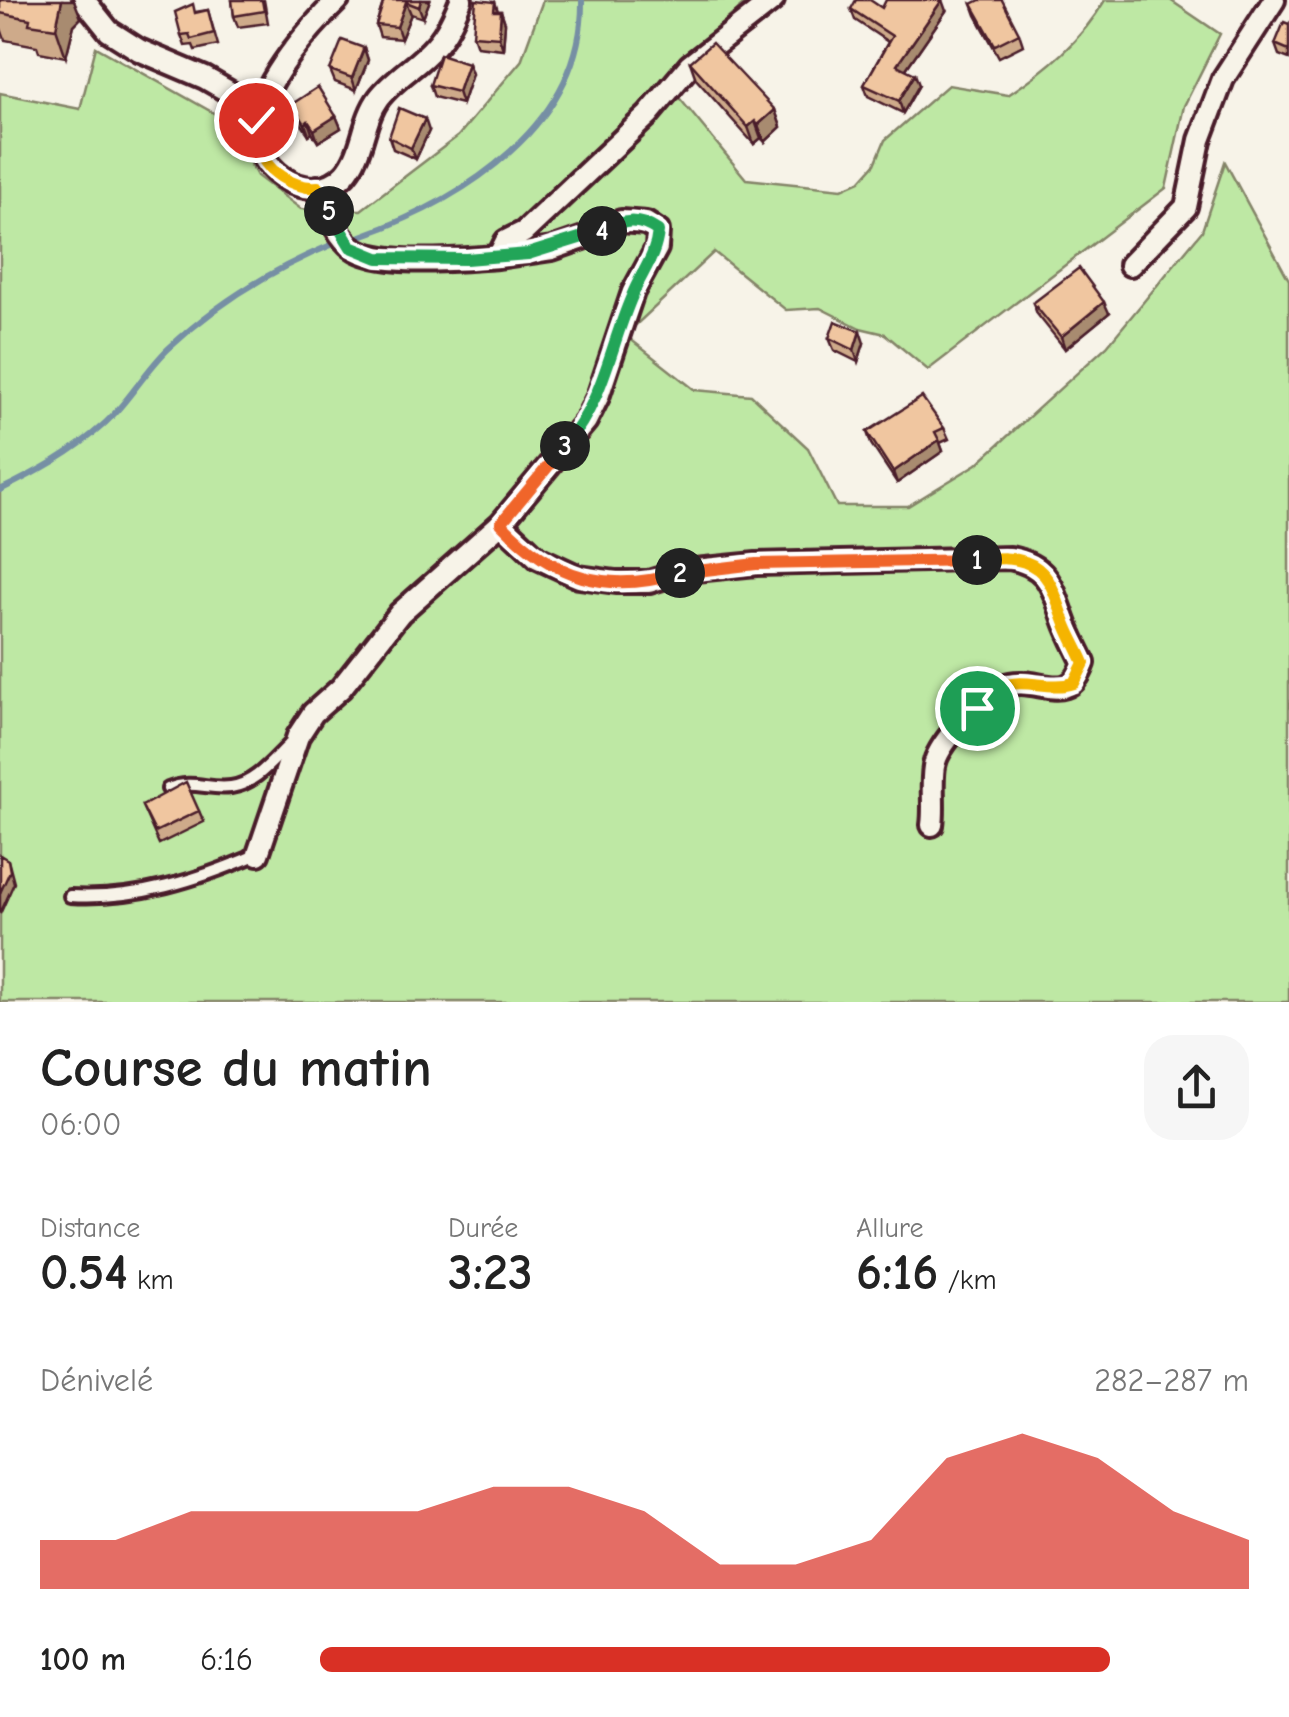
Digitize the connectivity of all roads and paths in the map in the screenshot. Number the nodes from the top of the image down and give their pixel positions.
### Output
1 (84, 0) edge
2 (338, 0) edge
3 (461, 0) edge
4 (1274, 0) edge
5 (767, 4) edge
6 (256, 120) junction
7 (318, 187) junction
8 (498, 258) junction
9 (1130, 265) dead end
10 (501, 523) junction
11 (298, 736) junction
12 (168, 790) edge
13 (932, 825) dead end
14 (258, 854) joint
15 (70, 896) dead end

1 - 6 street
2 - 6 street
3 - 7 street
4 - 9 street
5 - 8 street
6 - 7 street
7 - 8 street
8 - 10 street
10 - 11 street
10 - 13 street
11 - 12 lane
11 - 14 street
14 - 15 lane

